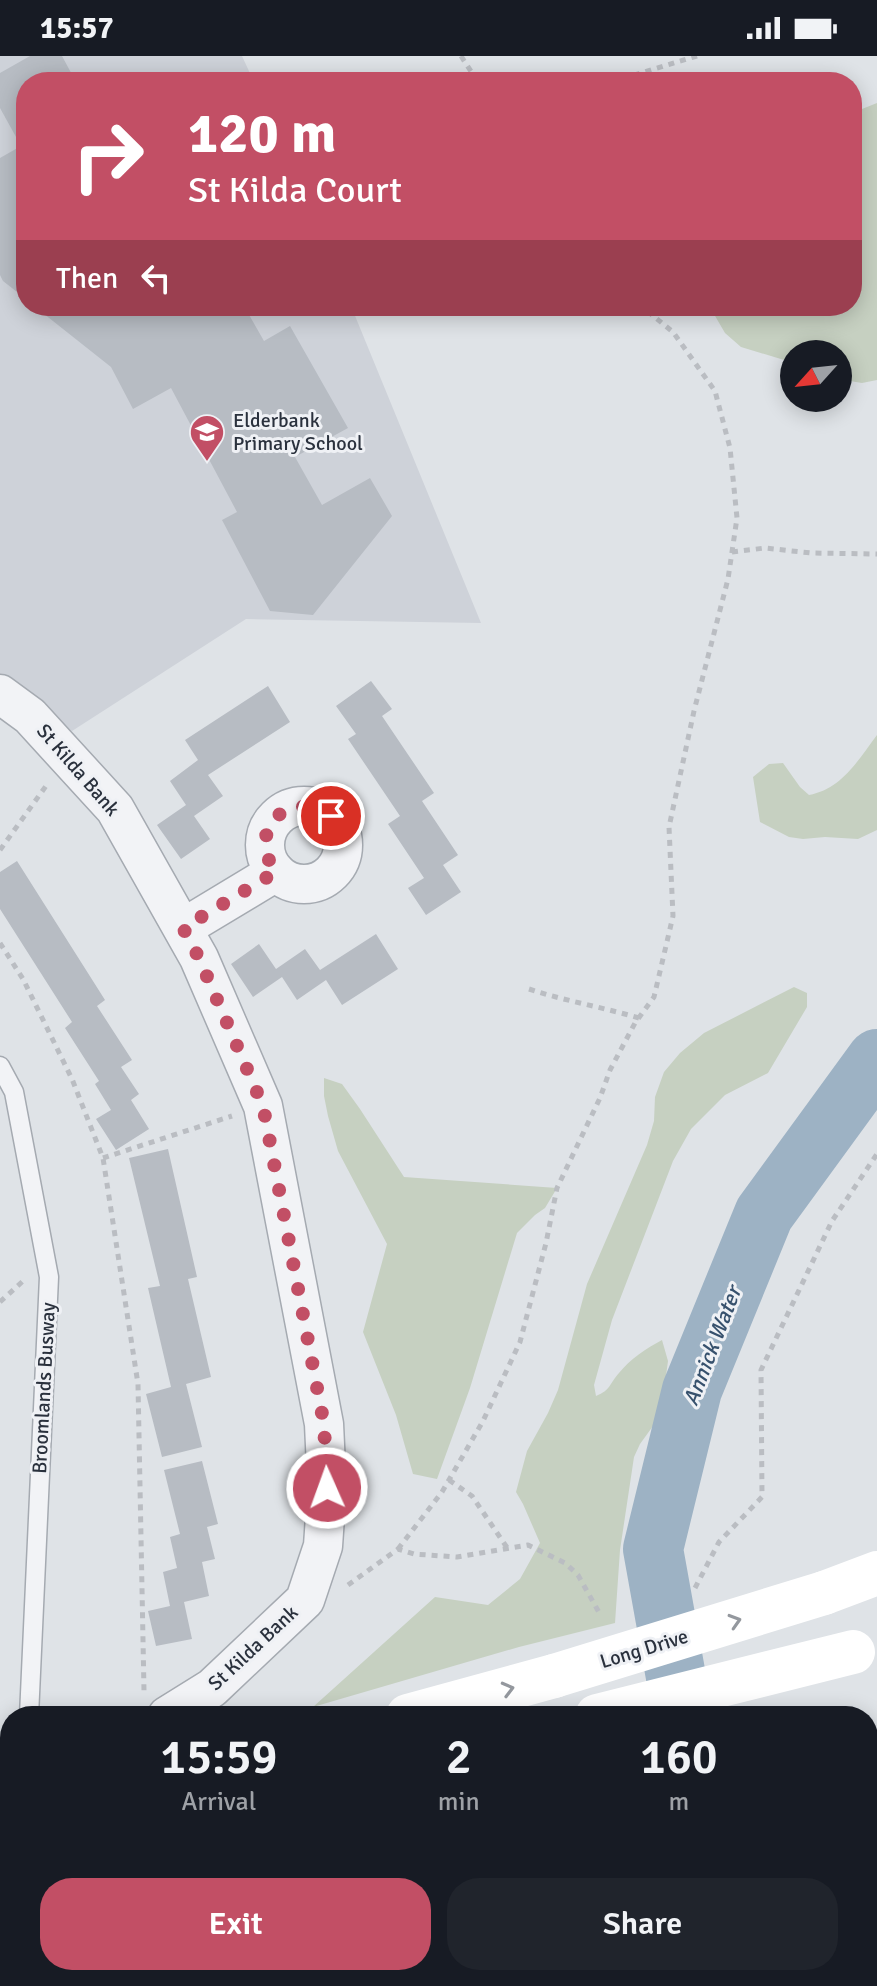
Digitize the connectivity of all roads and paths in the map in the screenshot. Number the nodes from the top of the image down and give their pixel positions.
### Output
1 (697, 56) edge
2 (644, 72) edge
3 (653, 316) edge
4 (732, 552) junction
5 (877, 554) edge
6 (0, 694) edge
7 (67, 756) junction
8 (0, 850) edge
9 (276, 872) dead end
10 (183, 928) junction
11 (0, 943) edge
12 (529, 989) dead end
13 (639, 1018) junction
14 (0, 1066) edge
15 (263, 1106) junction
16 (877, 1154) edge
17 (103, 1158) junction
18 (449, 1480) junction
19 (398, 1549) junction
20 (508, 1549) junction
21 (877, 1573) edge
22 (695, 1588) dead end
23 (305, 1600) junction
24 (601, 1616) dead end
25 (865, 1649) edge
26 (29, 1706) edge
27 (156, 1706) edge
28 (162, 1706) edge
29 (444, 1706) edge
30 (637, 1706) edge

1 - 2 path
3 - 4 path
4 - 5 path
4 - 13 path
6 - 7 street, St Kilda Bank
7 - 8 path
7 - 10 street, St Kilda Bank
9 - 10 street
10 - 15 street, St Kilda Bank
11 - 17 path
12 - 13 path
13 - 18 path
14 - 26 lane, Broomlands Busway
15 - 17 path
15 - 23 street, St Kilda Bank
16 - 22 path
17 - 27 path
18 - 19 path
18 - 20 path
19 - 20 path
19 - 23 path
20 - 24 path
29 -> 21 main road, Long Drive, bridge
23 - 28 street, St Kilda Bank
25 - 30 main road, bridge

